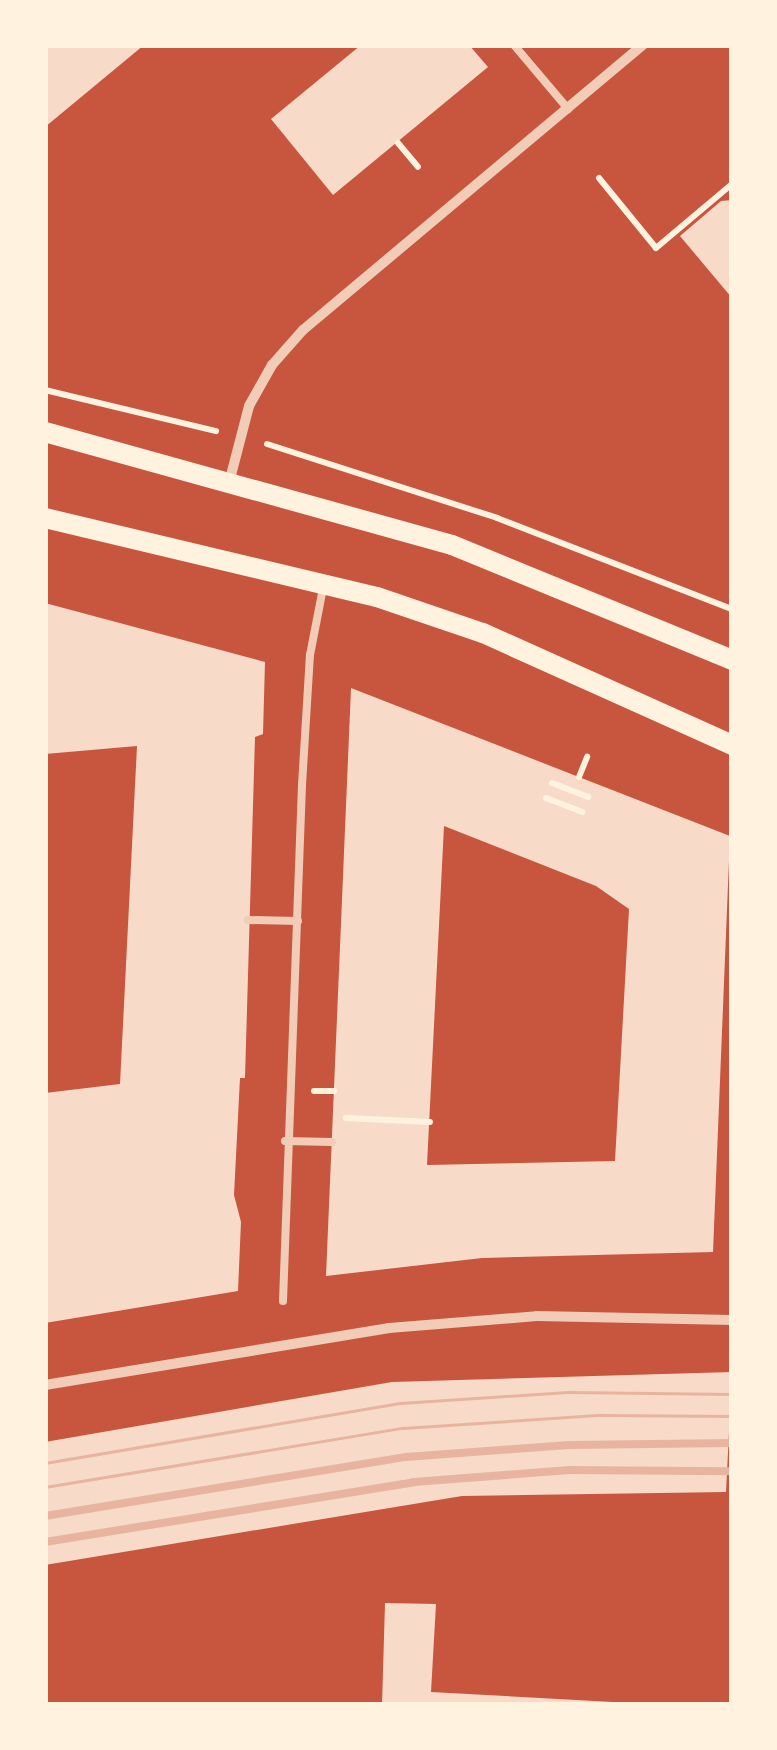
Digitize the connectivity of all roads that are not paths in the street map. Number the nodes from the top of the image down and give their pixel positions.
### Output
1 (514, 45) edge
2 (643, 45) edge
3 (568, 109) junction
4 (45, 432) edge
5 (230, 479) junction
6 (45, 518) edge
7 (324, 582) junction
8 (732, 660) edge
9 (732, 745) edge
10 (248, 920) dead end
11 (298, 920) junction
12 (286, 1141) junction
13 (332, 1142) dead end
14 (283, 1301) dead end
15 (732, 1320) edge
16 (45, 1385) edge

1 - 3 lane
2 - 3 street
3 - 5 street
4 - 5 main road
5 - 8 main road
6 - 7 main road
7 - 9 main road
7 - 11 lane
10 - 11 lane
11 - 12 lane
12 - 13 lane
12 - 14 lane
15 - 16 street

